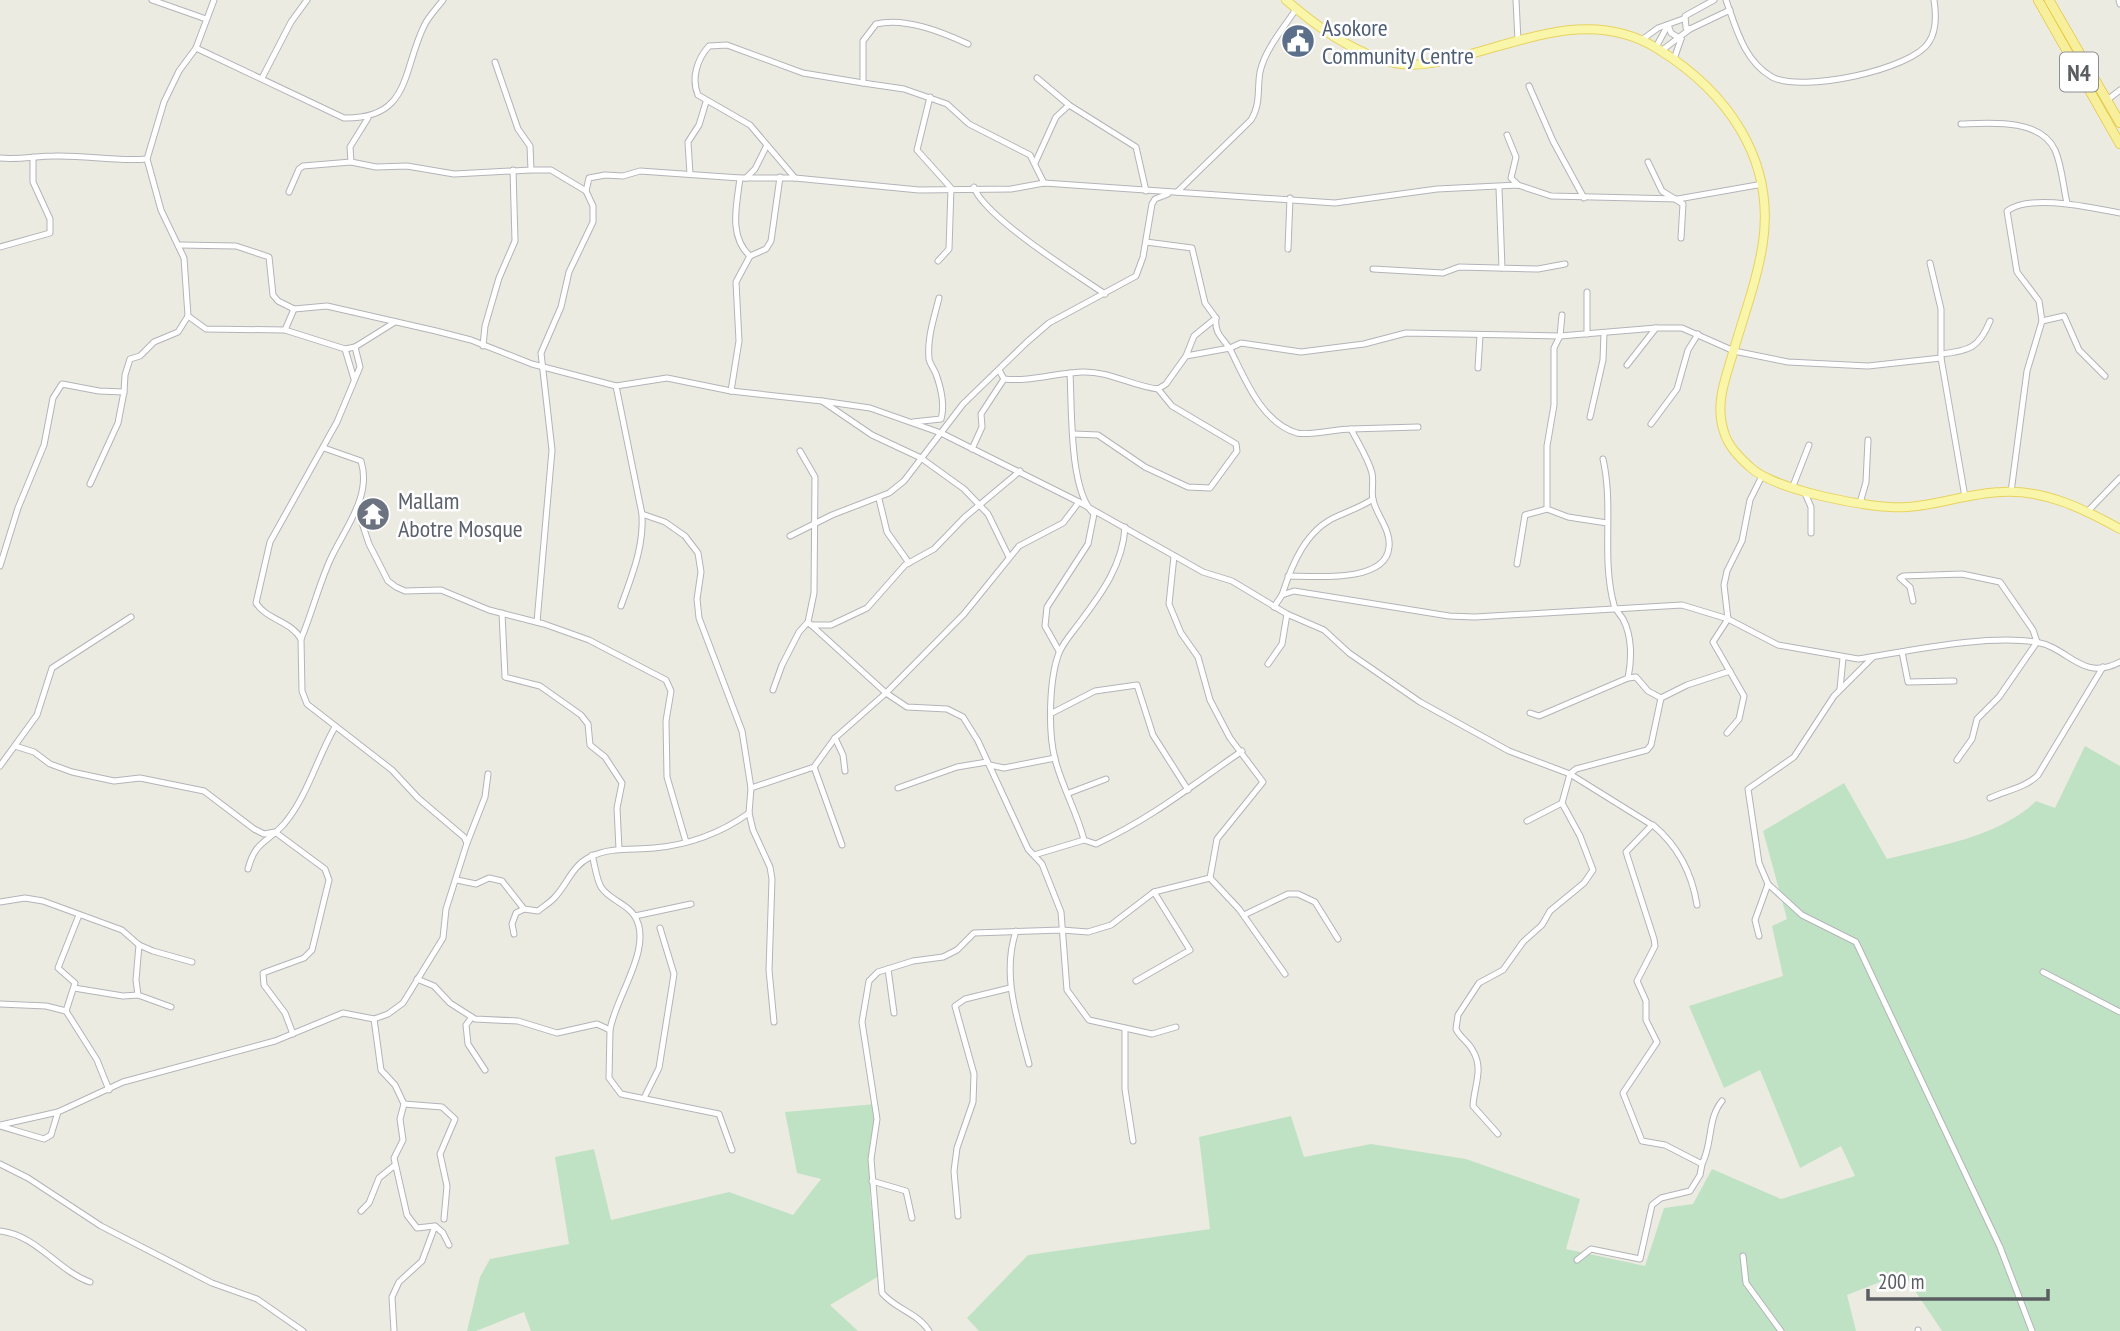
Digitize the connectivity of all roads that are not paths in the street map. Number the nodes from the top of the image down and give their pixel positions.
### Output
1 (152, 0) edge
2 (214, 0) edge
3 (307, 0) edge
4 (443, 0) edge
5 (1286, 0) edge
6 (1516, 0) edge
7 (1714, 0) edge
8 (1726, 0) edge
9 (1934, 0) edge
10 (2038, 0) edge
11 (2049, 0) edge
12 (1296, 9) junction
13 (1730, 10) junction
14 (206, 19) junction
15 (1683, 19) junction
16 (1668, 25) junction
17 (1690, 29) junction
18 (1681, 39) junction
19 (1643, 40) junction
20 (1518, 41) junction
21 (968, 44) dead end
22 (196, 48) junction
23 (1659, 49) junction
24 (1674, 59) junction
25 (495, 62) dead end
26 (262, 78) junction
27 (1037, 78) dead end
28 (863, 83) junction
29 (1529, 86) dead end
30 (2120, 90) edge
31 (930, 97) junction
32 (706, 102) junction
33 (2105, 102) junction
34 (1069, 105) junction
35 (368, 118) junction
36 (1961, 124) dead end
37 (2120, 124) edge
38 (1507, 135) dead end
39 (2120, 144) edge
40 (766, 147) junction
41 (33, 157) junction
42 (0, 158) edge
43 (147, 159) junction
44 (351, 162) junction
45 (1648, 162) dead end
46 (1035, 163) junction
47 (513, 170) junction
48 (531, 170) junction
49 (690, 174) junction
50 (780, 177) junction
51 (743, 178) junction
52 (795, 178) junction
53 (1044, 183) junction
54 (1763, 184) junction
55 (1518, 185) junction
56 (974, 187) junction
57 (951, 188) junction
58 (1499, 188) junction
59 (586, 191) junction
60 (1146, 191) junction
61 (289, 192) dead end
62 (1179, 192) junction
63 (1290, 198) junction
64 (1584, 198) junction
65 (1678, 199) junction
66 (2067, 203) junction
67 (2120, 213) edge
68 (1681, 238) dead end
69 (1146, 242) junction
70 (180, 245) junction
71 (0, 247) edge
72 (1288, 249) dead end
73 (750, 256) junction
74 (938, 261) dead end
75 (1930, 263) dead end
76 (1565, 264) dead end
77 (1502, 268) junction
78 (1373, 269) dead end
79 (1587, 292) dead end
80 (1105, 294) junction
81 (939, 298) dead end
82 (294, 309) junction
83 (1562, 315) dead end
84 (188, 316) junction
85 (1216, 318) junction
86 (1990, 321) dead end
87 (2042, 321) junction
88 (395, 322) junction
89 (1656, 328) junction
90 (285, 330) junction
91 (1604, 333) junction
92 (1587, 334) junction
93 (1698, 334) junction
94 (1480, 335) junction
95 (1560, 335) junction
96 (483, 346) junction
97 (355, 347) junction
98 (1230, 348) junction
99 (345, 349) junction
100 (1734, 351) junction
101 (1186, 356) junction
102 (1941, 356) junction
103 (1628, 365) dead end
104 (542, 366) junction
105 (1478, 368) dead end
106 (999, 370) junction
107 (1069, 373) junction
108 (2105, 376) dead end
109 (354, 379) junction
110 (1004, 379) junction
111 (616, 386) junction
112 (1158, 389) junction
113 (731, 391) junction
114 (124, 392) junction
115 (822, 401) junction
116 (1590, 417) dead end
117 (910, 423) junction
118 (1651, 424) dead end
119 (1418, 427) dead end
120 (1351, 429) junction
121 (940, 433) junction
122 (1074, 434) junction
123 (1868, 440) dead end
124 (1809, 445) dead end
125 (324, 448) junction
126 (972, 449) junction
127 (800, 451) dead end
128 (921, 458) junction
129 (1603, 459) dead end
130 (1020, 471) junction
131 (1762, 476) junction
132 (2120, 478) edge
133 (90, 484) dead end
134 (1793, 486) junction
135 (1804, 491) junction
136 (2011, 492) junction
137 (1965, 497) junction
138 (879, 499) junction
139 (1373, 499) junction
140 (1079, 502) junction
141 (1860, 503) junction
142 (979, 505) junction
143 (1085, 506) junction
144 (357, 508) junction
145 (1547, 509) junction
146 (2088, 511) junction
147 (642, 514) junction
148 (814, 523) junction
149 (1607, 523) junction
150 (1125, 527) junction
151 (2120, 529) edge
152 (1811, 533) dead end
153 (790, 536) dead end
154 (1174, 556) junction
155 (1010, 557) junction
156 (909, 563) junction
157 (1517, 564) dead end
158 (0, 566) edge
159 (1288, 576) junction
160 (1282, 595) junction
161 (1913, 601) dead end
162 (621, 606) dead end
163 (1274, 607) junction
164 (1615, 608) junction
165 (502, 613) junction
166 (1287, 614) junction
167 (131, 617) dead end
168 (1728, 619) junction
169 (537, 622) junction
170 (810, 623) junction
171 (301, 639) junction
172 (2037, 642) junction
173 (1059, 652) junction
174 (1902, 652) junction
175 (1873, 657) junction
176 (1843, 658) junction
177 (2120, 662) edge
178 (1268, 664) dead end
179 (2103, 667) junction
180 (1730, 671) junction
181 (1628, 678) junction
182 (1954, 681) dead end
183 (1840, 689) junction
184 (773, 690) dead end
185 (886, 693) junction
186 (1661, 698) junction
187 (1052, 713) junction
188 (1530, 713) dead end
189 (335, 727) junction
190 (1727, 733) dead end
191 (835, 738) junction
192 (15, 746) junction
193 (1242, 751) junction
194 (1055, 758) junction
195 (1957, 760) dead end
196 (988, 763) junction
197 (0, 766) edge
198 (814, 767) junction
199 (845, 771) dead end
200 (488, 774) dead end
201 (1570, 774) junction
202 (1107, 779) dead end
203 (751, 788) junction
204 (898, 788) dead end
205 (1188, 790) junction
206 (1069, 793) junction
207 (1990, 798) dead end
208 (1562, 803) junction
209 (749, 813) junction
210 (1527, 821) dead end
211 (1653, 825) junction
212 (275, 832) junction
213 (1084, 840) junction
214 (686, 842) junction
215 (467, 843) junction
216 (842, 845) dead end
217 (619, 849) junction
218 (592, 855) junction
219 (1034, 855) junction
220 (248, 869) dead end
221 (1210, 878) junction
222 (457, 880) junction
223 (1768, 884) junction
224 (1154, 892) junction
225 (0, 902) edge
226 (691, 904) dead end
227 (1697, 905) dead end
228 (524, 909) junction
229 (79, 915) junction
230 (1244, 915) junction
231 (635, 916) junction
232 (660, 928) dead end
233 (1062, 930) junction
234 (1016, 931) junction
235 (514, 934) dead end
236 (1759, 936) dead end
237 (1338, 939) dead end
238 (139, 946) junction
239 (192, 962) dead end
240 (888, 970) junction
241 (2043, 972) dead end
242 (1285, 974) dead end
243 (417, 979) junction
244 (1136, 981) dead end
245 (74, 988) junction
246 (1010, 988) junction
247 (138, 995) junction
248 (0, 1004) edge
249 (171, 1007) dead end
250 (66, 1011) junction
251 (2120, 1012) edge
252 (894, 1013) dead end
253 (472, 1017) junction
254 (374, 1019) junction
255 (775, 1022) dead end
256 (1176, 1027) dead end
257 (1125, 1028) junction
258 (610, 1030) junction
259 (293, 1034) junction
260 (1029, 1064) dead end
261 (485, 1070) dead end
262 (109, 1090) junction
263 (644, 1098) junction
264 (1722, 1101) dead end
265 (404, 1104) junction
266 (58, 1112) junction
267 (0, 1126) edge
268 (1498, 1134) dead end
269 (1133, 1141) dead end
270 (732, 1150) dead end
271 (0, 1164) edge
272 (1702, 1164) junction
273 (395, 1165) junction
274 (872, 1181) junction
275 (361, 1211) dead end
276 (958, 1216) dead end
277 (912, 1218) dead end
278 (444, 1219) dead end
279 (435, 1226) junction
280 (0, 1231) edge
281 (449, 1245) dead end
282 (1743, 1256) dead end
283 (1577, 1260) dead end
284 (90, 1282) dead end
285 (303, 1331) edge
286 (394, 1331) edge
287 (929, 1331) edge
288 (1781, 1331) edge
289 (2032, 1331) edge

1 - 14 street
2 - 14 street
3 - 26 street
4 - 35 street
5 - 12 main road
6 - 20 street
7 - 15 street
8 - 13 street
9 - 13 street
10 - 39 highway, N4
11 - 33 highway, N4
12 - 20 main road
12 - 62 street
13 - 17 street
14 - 22 street
15 - 16 street
15 - 17 street
16 - 18 street
16 - 19 street
16 - 23 street
17 - 18 street
18 - 23 street
18 - 24 street
19 - 20 main road
19 - 23 main road
21 - 28 street
22 - 26 street
22 - 43 street
23 - 24 main road
24 - 54 main road
25 - 48 street
26 - 35 street
27 - 34 street
28 - 31 street
28 - 32 street
29 - 64 street
30 - 33 street
31 - 46 street
31 - 57 street
32 - 40 street
32 - 49 street
33 - 37 highway, N4
34 - 46 street
34 - 60 street
35 - 44 street
36 - 66 street
38 - 55 street
40 - 51 street
40 - 52 street
41 - 42 street
41 - 43 street
41 - 71 street
43 - 70 street
44 - 47 street
44 - 61 street
45 - 65 street
46 - 53 street
47 - 48 street
47 - 96 street
48 - 59 street
49 - 51 street
49 - 59 street
50 - 51 street
50 - 52 street
50 - 73 street
51 - 73 street
52 - 57 street
53 - 56 street
53 - 60 street
54 - 65 street
54 - 100 main road
55 - 58 street
55 - 64 street
56 - 57 street
56 - 80 street
57 - 74 street
58 - 63 street
58 - 77 street
59 - 104 street
60 - 62 street
62 - 63 street
62 - 69 street
63 - 72 street
64 - 65 street
65 - 68 street
66 - 67 street
66 - 87 street
69 - 80 street
69 - 85 street
70 - 82 street
70 - 84 street
73 - 113 street
75 - 102 street
76 - 77 street
77 - 78 street
79 - 92 street
80 - 106 street
81 - 117 street
82 - 88 street
82 - 90 street
83 - 95 street
84 - 90 street
84 - 114 street
85 - 98 street
85 - 101 street
86 - 102 street
87 - 108 street
87 - 136 street
88 - 96 street
88 - 97 street
89 - 91 street
89 - 93 street
89 - 103 street
90 - 99 street
91 - 92 street
91 - 116 street
92 - 95 street
93 - 100 street
93 - 118 street
94 - 95 street
94 - 98 street
94 - 105 street
95 - 145 street
96 - 104 street
97 - 99 street
97 - 109 street
98 - 101 street
98 - 120 street
99 - 109 street
100 - 102 street
100 - 131 main road
101 - 112 street
102 - 137 street
104 - 111 street
104 - 169 street
106 - 110 street
106 - 121 street
107 - 110 street
107 - 112 street
107 - 122 street
109 - 125 street
110 - 126 street
111 - 113 street
111 - 147 street
112 - 122 street
113 - 115 street
114 - 133 street
114 - 158 street
115 - 117 street
115 - 128 street
117 - 121 street
119 - 120 street
120 - 139 street
121 - 126 street
121 - 128 street
122 - 143 street
123 - 141 street
124 - 134 street
125 - 144 street
125 - 171 street
126 - 130 street
127 - 148 street
128 - 138 street
128 - 142 street
129 - 149 street
130 - 140 street
130 - 142 street
131 - 134 main road
131 - 168 street
132 - 146 street
134 - 135 main road
135 - 141 main road
135 - 152 street
136 - 137 main road
136 - 146 main road
137 - 141 main road
138 - 148 street
138 - 156 street
139 - 159 street
139 - 159 street
140 - 143 street
140 - 155 street
142 - 155 street
142 - 156 street
143 - 150 street
143 - 173 street
144 - 165 street
144 - 171 street
145 - 149 street
145 - 157 street
146 - 151 main road
147 - 162 street
147 - 203 street
148 - 153 street
148 - 170 street
149 - 164 street
150 - 154 street
150 - 173 street
154 - 163 street
154 - 193 street
155 - 185 street
156 - 170 street
159 - 160 street
160 - 163 street
160 - 164 street
161 - 172 street
163 - 166 street
164 - 168 street
164 - 181 street
165 - 169 street
165 - 217 street
166 - 178 street
166 - 201 street
167 - 192 street
168 - 176 street
168 - 180 street
169 - 214 street
170 - 184 street
170 - 185 street
171 - 189 street
172 - 174 street
172 - 179 street
172 - 195 street
173 - 187 street
174 - 175 street
174 - 182 street
175 - 176 street
175 - 183 street
176 - 183 street
177 - 179 street
179 - 207 street
180 - 186 street
180 - 190 street
181 - 186 street
181 - 188 street
183 - 223 street
185 - 191 street
185 - 196 street
186 - 201 street
187 - 194 street
187 - 205 street
189 - 212 street
189 - 215 street
191 - 198 street
191 - 199 street
192 - 197 street
192 - 212 street
193 - 205 street
193 - 221 street
194 - 196 street
194 - 206 street
196 - 204 street
196 - 219 street
198 - 203 street
198 - 216 street
200 - 215 street
201 - 208 street
201 - 211 street
202 - 206 street
203 - 209 street
205 - 213 street
206 - 213 street
208 - 210 street
208 - 268 street
209 - 214 street
209 - 255 street
211 - 227 street
211 - 272 street
212 - 220 street
212 - 259 street
213 - 219 street
214 - 217 street
215 - 222 street
217 - 218 street
218 - 228 street
218 - 231 street
219 - 233 street
221 - 224 street
221 - 230 street
222 - 228 street
222 - 243 street
223 - 236 street
223 - 289 street
224 - 233 street
224 - 244 street
225 - 229 street
226 - 231 street
228 - 235 street
229 - 238 street
229 - 245 street
230 - 237 street
230 - 242 street
231 - 258 street
232 - 263 street
233 - 234 street
233 - 257 street
234 - 240 street
234 - 246 street
238 - 239 street
238 - 247 street
240 - 252 street
240 - 274 street
241 - 251 street
243 - 253 street
243 - 254 street
245 - 247 street
245 - 250 street
246 - 260 street
246 - 276 street
247 - 249 street
248 - 250 street
250 - 262 street
253 - 258 street
253 - 261 street
254 - 259 street
254 - 265 street
256 - 257 street
257 - 269 street
258 - 263 street
259 - 262 street
262 - 266 street
263 - 270 street
264 - 272 street
265 - 273 street
265 - 278 street
266 - 267 street
266 - 267 street
271 - 285 street
272 - 283 street
273 - 275 street
273 - 279 street
274 - 277 street
274 - 287 street
279 - 281 street
279 - 286 street
280 - 284 street
282 - 288 street

